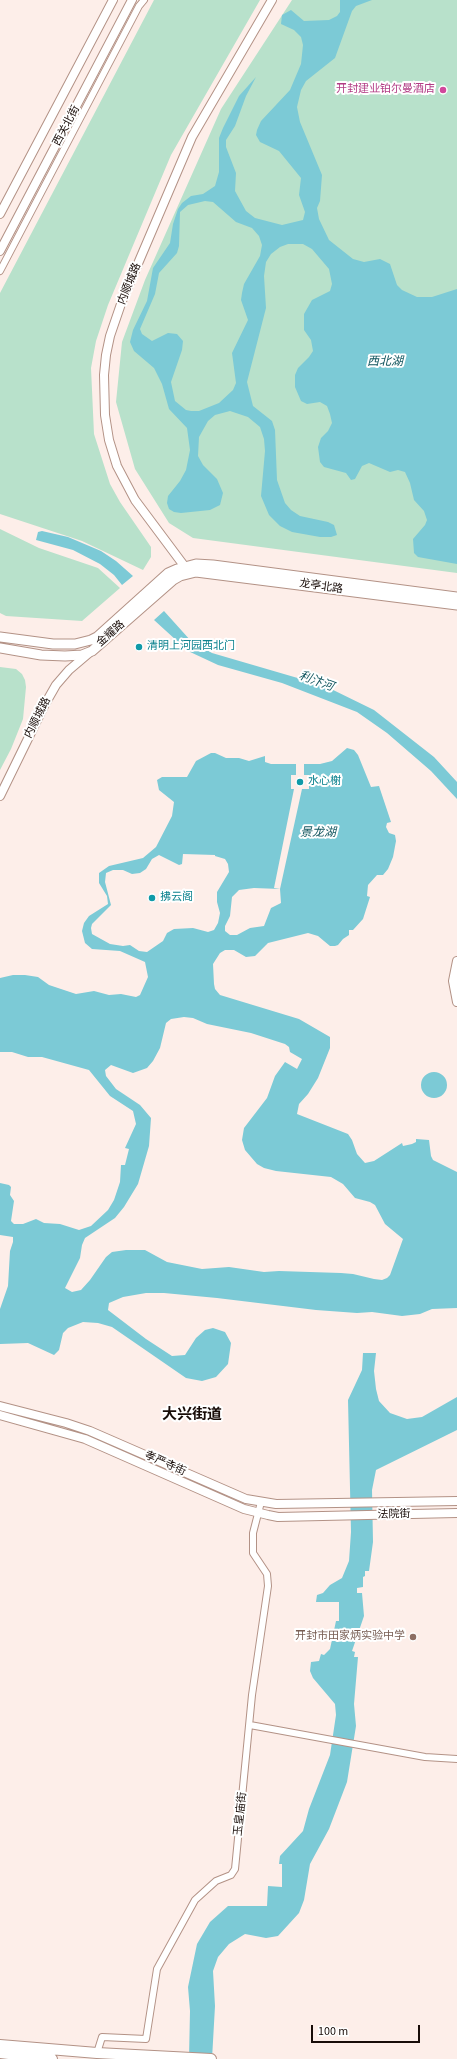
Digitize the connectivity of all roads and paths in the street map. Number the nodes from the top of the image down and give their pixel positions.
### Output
1 (112, 0) edge
2 (132, 0) edge
3 (144, 0) edge
4 (272, 0) edge
5 (0, 214) edge
6 (0, 251) edge
7 (0, 271) edge
8 (186, 571) junction
9 (457, 597) edge
10 (457, 605) edge
11 (0, 637) edge
12 (0, 648) edge
13 (92, 651) junction
14 (0, 796) edge
15 (457, 961) edge
16 (457, 1002) edge
17 (0, 1406) edge
18 (0, 1415) edge
19 (457, 1501) edge
20 (261, 1502) junction
21 (332, 1503) joint
22 (258, 1512) junction
23 (457, 1514) edge
24 (331, 1516) joint
25 (250, 1725) junction
26 (457, 1759) edge
27 (0, 2045) edge
28 (0, 2053) edge
29 (97, 2053) junction
30 (52, 2059) edge
31 (211, 2059) edge

1 - 5 street, 西关北街
2 - 6 street, 西关北街
3 - 7 street
4 - 8 street, 内顺城路
8 - 9 main road, 龙亭北路
8 - 10 main road, 龙亭北路
8 - 11 main road, 金耀路
8 - 13 main road, 金耀路
12 - 13 main road, 金耀路
13 - 14 street, 内顺城路
15 - 16 street
17 - 20 street, 孝严寺街
18 - 22 street, 孝严寺街
19 - 21 street, 法院街
20 - 21 street, 孝严寺街
20 - 22 street, 玉皇庙街
22 - 24 street, 孝严寺街
22 - 25 street, 玉皇庙街
23 - 24 street, 法院街
25 - 26 street
25 - 29 street, 玉皇庙街
27 - 29 main road
28 - 30 main road
29 - 31 main road

